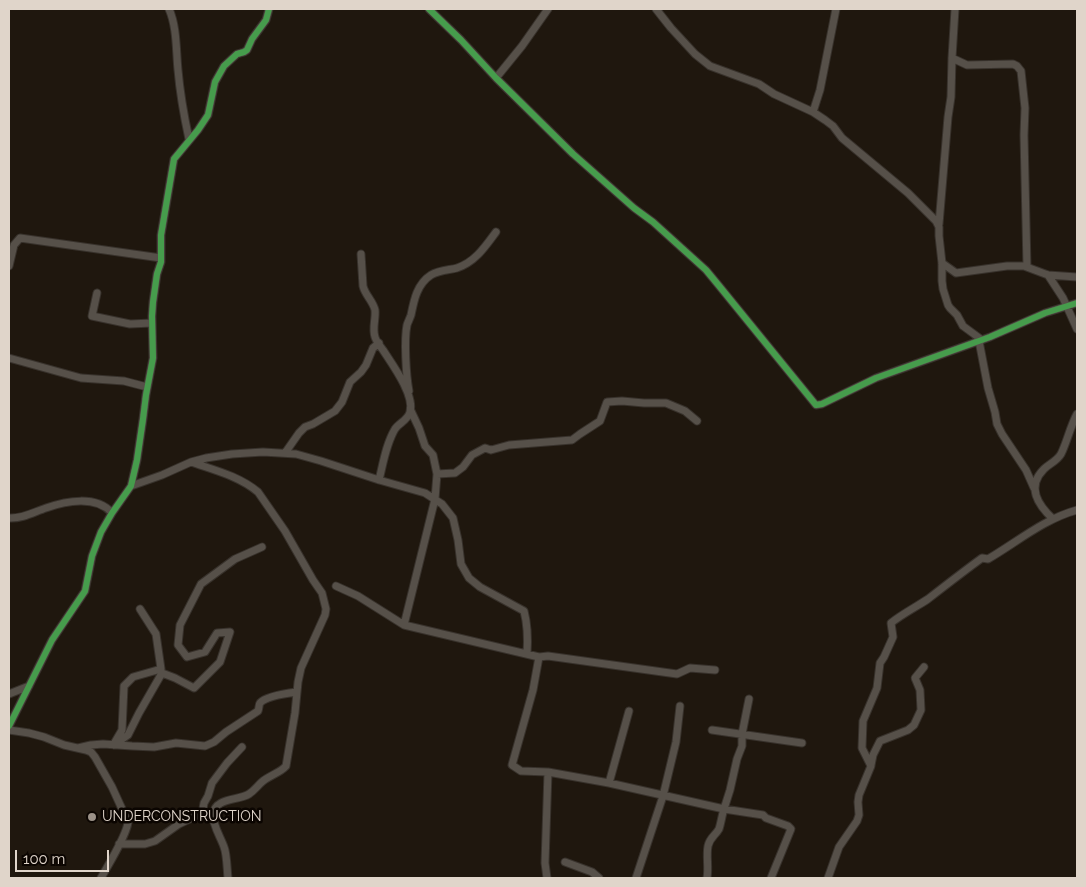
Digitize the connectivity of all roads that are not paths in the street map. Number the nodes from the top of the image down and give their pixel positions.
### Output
1 (169, 9) edge
2 (269, 9) edge
3 (429, 9) edge
4 (548, 9) edge
5 (656, 9) edge
6 (836, 9) edge
7 (955, 9) edge
8 (952, 58) junction
9 (496, 78) junction
10 (813, 112) junction
11 (189, 139) junction
12 (938, 224) junction
13 (496, 232) dead end
14 (361, 254) dead end
15 (161, 258) junction
16 (942, 263) junction
17 (9, 266) edge
18 (1027, 267) junction
19 (1048, 275) junction
20 (1077, 277) edge
21 (97, 293) dead end
22 (1077, 303) edge
23 (1067, 306) junction
24 (152, 323) junction
25 (1077, 329) edge
26 (981, 340) junction
27 (379, 343) junction
28 (9, 358) edge
29 (147, 387) junction
30 (409, 396) junction
31 (411, 411) junction
32 (1077, 414) edge
33 (696, 421) dead end
34 (285, 454) junction
35 (191, 462) junction
36 (437, 474) junction
37 (379, 480) junction
38 (131, 486) junction
39 (1034, 488) junction
40 (435, 499) junction
41 (1077, 510) edge
42 (112, 512) junction
43 (9, 518) edge
44 (1053, 519) junction
45 (262, 547) dead end
46 (336, 586) dead end
47 (140, 610) dead end
48 (404, 625) junction
49 (527, 654) junction
50 (539, 657) junction
51 (924, 667) dead end
52 (715, 670) dead end
53 (29, 686) junction
54 (297, 692) junction
55 (9, 694) edge
56 (748, 699) dead end
57 (680, 706) dead end
58 (629, 711) dead end
59 (9, 728) edge
60 (712, 730) dead end
61 (742, 734) junction
62 (802, 743) dead end
63 (114, 745) junction
64 (242, 747) dead end
65 (78, 748) junction
66 (871, 766) junction
67 (548, 772) junction
68 (609, 784) junction
69 (664, 796) junction
70 (724, 809) junction
71 (214, 811) junction
72 (202, 814) junction
73 (119, 844) junction
74 (565, 862) dead end
75 (101, 878) edge
76 (228, 878) edge
77 (547, 878) edge
78 (599, 878) edge
79 (636, 878) edge
80 (707, 878) edge
81 (771, 878) edge
82 (828, 878) edge

1 - 11 street
2 - 11 street
3 - 9 street
4 - 9 street
5 - 10 street
6 - 10 street
7 - 8 street
8 - 12 street
8 - 18 street
9 - 26 street
10 - 12 street
11 - 15 street
12 - 16 street
13 - 30 street
14 - 27 street
15 - 17 street
15 - 24 street
16 - 18 street
16 - 26 street
18 - 19 street
19 - 20 street
19 - 23 street
21 - 24 street
22 - 23 street
23 - 25 street
23 - 26 street
24 - 29 street
26 - 39 street
27 - 30 street
27 - 34 street
28 - 29 street
29 - 38 street
30 - 31 street
31 - 36 street
31 - 37 street
32 - 39 street
33 - 36 street
34 - 35 street
34 - 37 street
35 - 38 street
35 - 54 street
36 - 40 street
37 - 40 street
38 - 42 street
39 - 44 street
40 - 48 street
40 - 49 street
41 - 44 street
42 - 43 street
42 - 53 street
44 - 66 street
45 - 63 street
46 - 48 street
47 - 63 street
48 - 49 street
49 - 50 street
50 - 52 street
50 - 67 street
51 - 66 street
53 - 55 street
53 - 59 street
54 - 63 street
54 - 71 street
56 - 61 street
57 - 69 street
58 - 68 street
59 - 65 street
60 - 61 street
61 - 62 street
61 - 70 street
63 - 65 street
64 - 72 street
65 - 73 street
66 - 82 street
67 - 68 street
67 - 77 street
68 - 69 street
69 - 70 street
69 - 79 street
70 - 80 street
70 - 81 street
71 - 72 street
71 - 76 street
72 - 73 street
73 - 75 street
74 - 78 street

